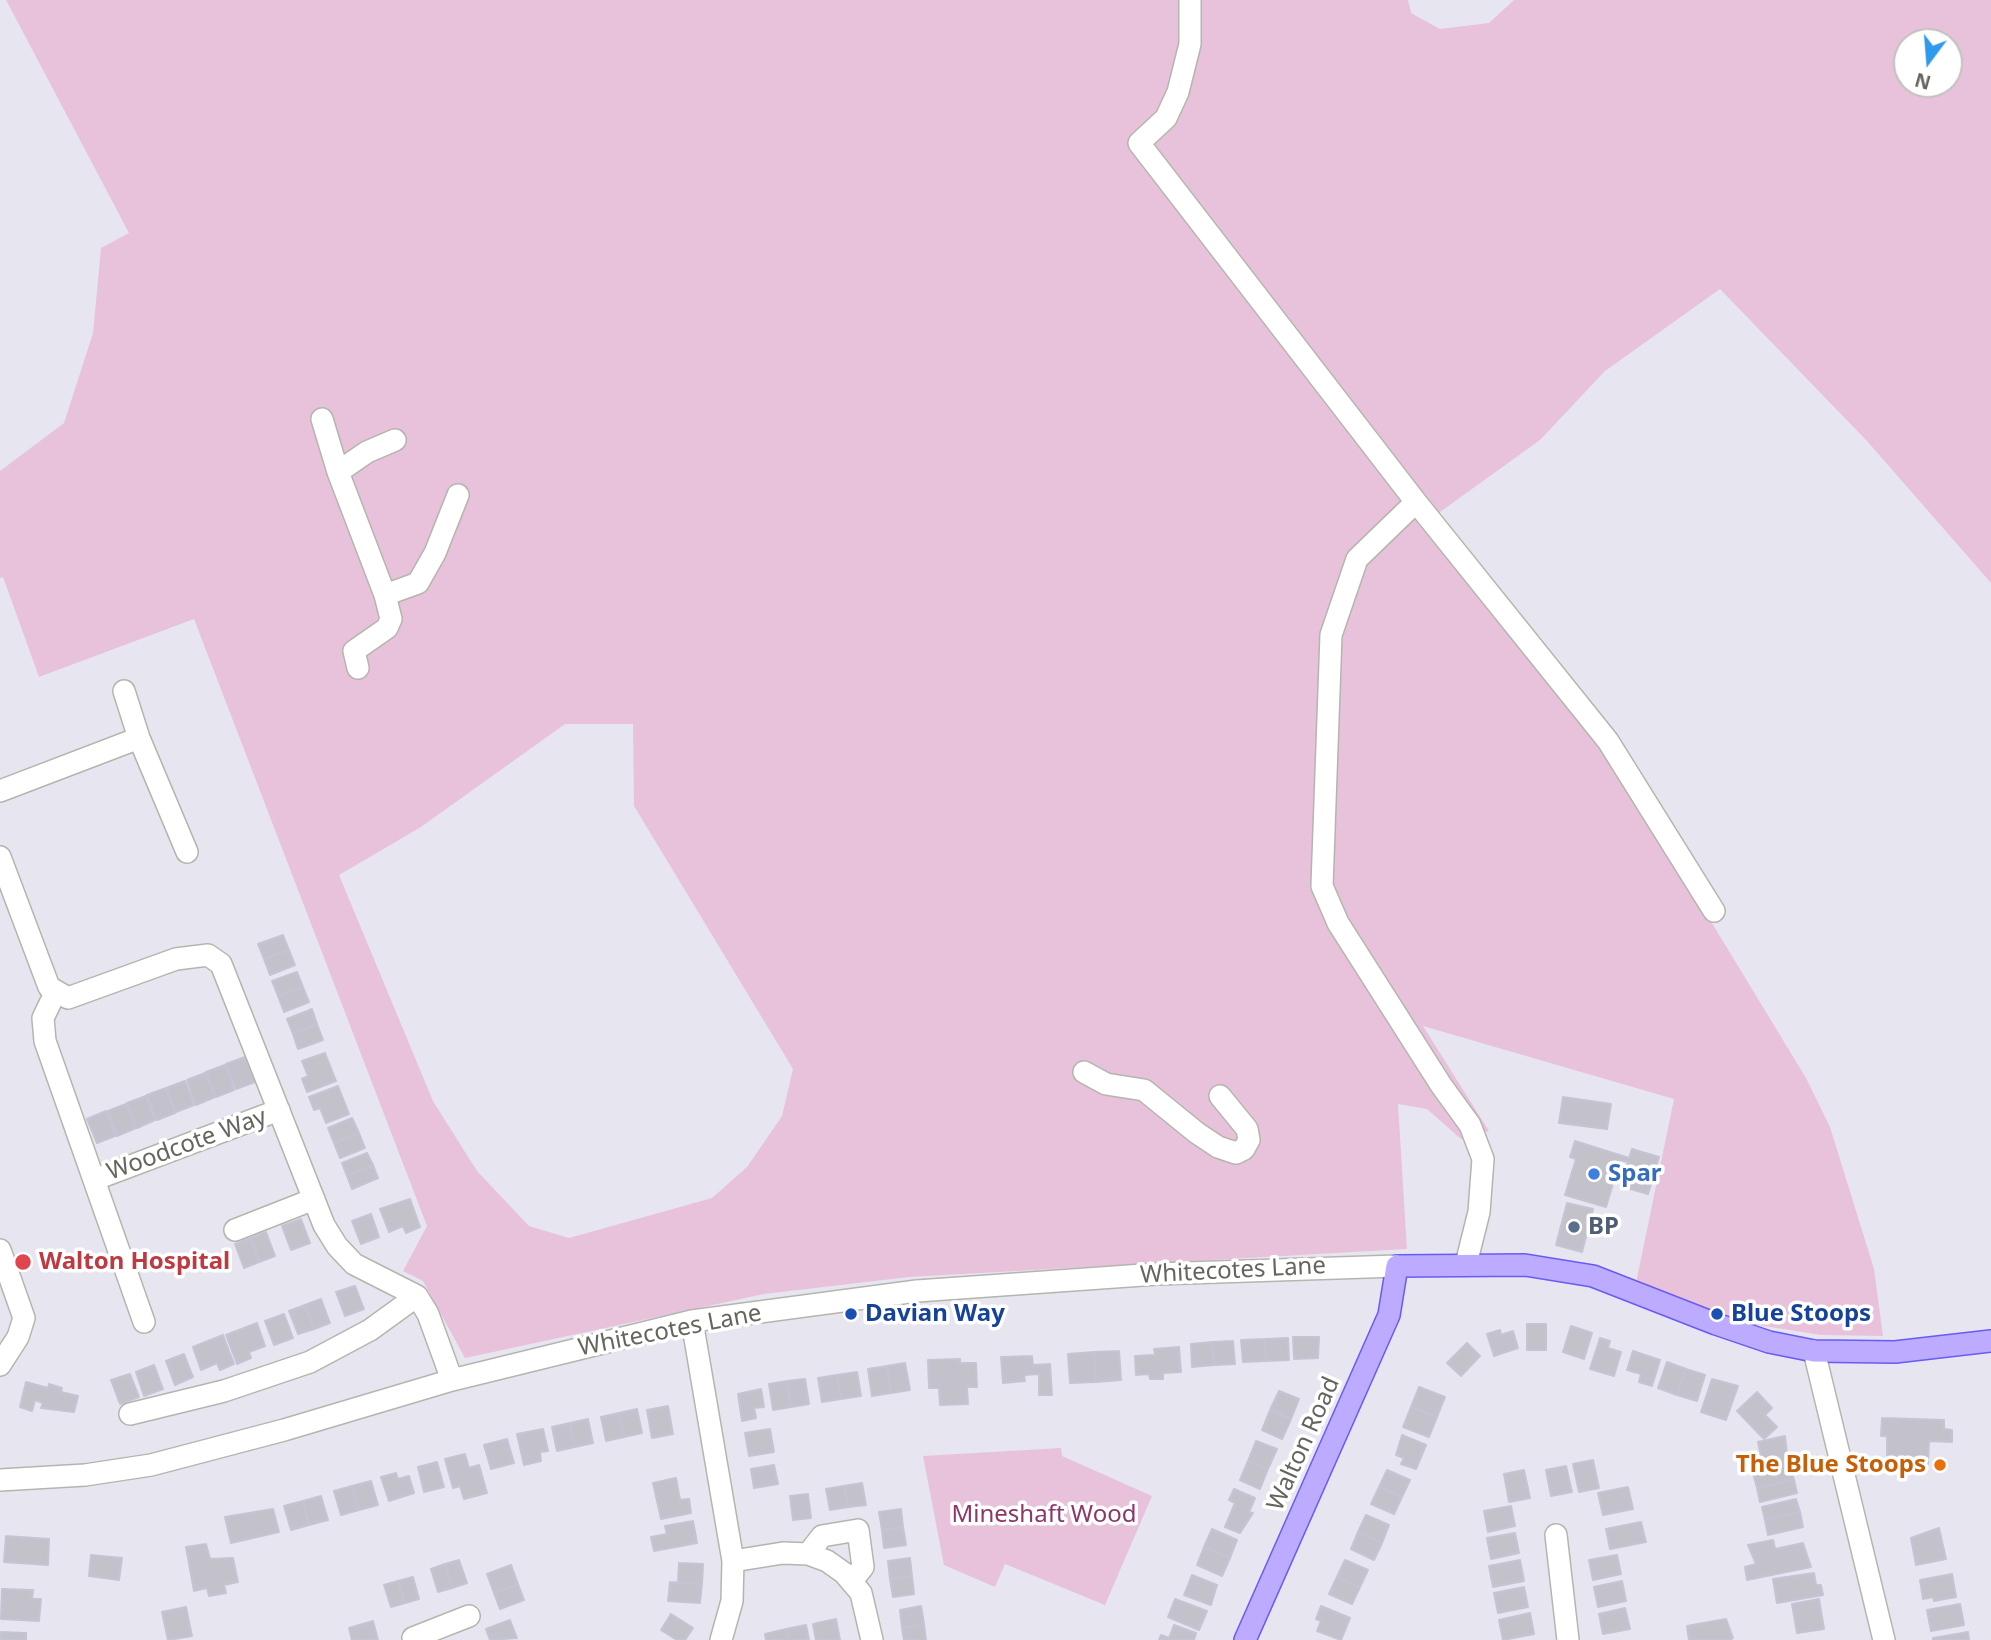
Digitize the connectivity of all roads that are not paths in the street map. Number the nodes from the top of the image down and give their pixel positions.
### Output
1 (1190, 0) edge
2 (323, 419) dead end
3 (394, 440) dead end
4 (338, 472) junction
5 (458, 495) dead end
6 (1416, 502) junction
7 (385, 596) junction
8 (358, 668) dead end
9 (124, 691) dead end
10 (139, 738) junction
11 (0, 791) edge
12 (187, 852) dead end
13 (0, 857) edge
14 (1714, 911) dead end
15 (55, 991) junction
16 (1084, 1072) dead end
17 (1220, 1096) dead end
18 (279, 1111) junction
19 (96, 1179) junction
20 (314, 1199) junction
21 (234, 1230) dead end
22 (0, 1250) edge
23 (1466, 1264) junction
24 (1397, 1266) junction
25 (417, 1296) junction
26 (692, 1321) junction
27 (145, 1322) dead end
28 (1991, 1341) edge
29 (1814, 1351) junction
30 (0, 1365) edge
31 (452, 1380) junction
32 (130, 1414) dead end
33 (0, 1480) edge
34 (1556, 1535) dead end
35 (808, 1554) junction
36 (733, 1561) junction
37 (852, 1581) junction
38 (469, 1616) dead end
39 (443, 1634) edge
40 (413, 1638) edge
41 (721, 1640) edge
42 (872, 1640) edge
43 (1245, 1640) edge
44 (1568, 1640) edge
45 (1884, 1640) edge

1 - 6 street
2 - 4 street
3 - 4 street
4 - 7 street
5 - 7 street
6 - 14 street
6 - 23 street
7 - 8 street
9 - 10 street
10 - 11 street
10 - 12 street
13 - 15 street
15 - 18 street, Woodcote Way
15 - 19 street, Woodcote Way
16 - 17 street
18 - 19 street, Woodcote Way
18 - 20 street, Woodcote Way
19 - 27 street, Woodcote Way
20 - 21 street
20 - 25 street, Woodcote Way
22 - 30 street
23 - 24 main road
23 - 29 main road
24 - 26 street, Whitecotes Lane
24 - 43 main road, Walton Road
25 - 31 street
25 - 32 street
26 - 31 street, Whitecotes Lane
26 - 36 street
28 - 29 main road
29 - 45 street
31 - 33 street, Whitecotes Lane
34 - 44 street
35 - 36 street
35 - 37 street
35 - 37 street
36 - 41 street
37 - 42 street
38 - 39 street
39 - 40 street

